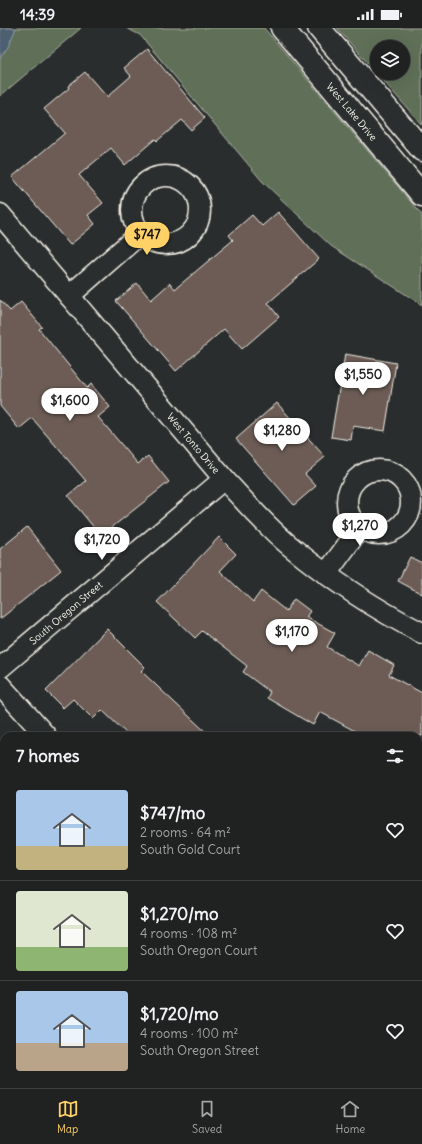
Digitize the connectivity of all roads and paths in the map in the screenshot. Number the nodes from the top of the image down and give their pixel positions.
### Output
1 (282, 28) edge
2 (319, 28) edge
3 (422, 150) edge
4 (422, 194) edge
5 (0, 214) edge
6 (141, 233) dead end
7 (69, 296) junction
8 (224, 479) junction
9 (360, 528) dead end
10 (326, 574) junction
11 (422, 633) edge
12 (0, 668) edge
13 (0, 685) edge
14 (42, 732) edge

1 - 4 street, West Lake Drive
2 - 3 street
5 - 7 street, West Tonto Drive
6 - 7 street
7 - 8 street, West Tonto Drive
8 - 10 street, West Tonto Drive
8 - 12 street, South Oregon Street
9 - 10 street
10 - 11 street, West Tonto Drive
13 - 14 street

